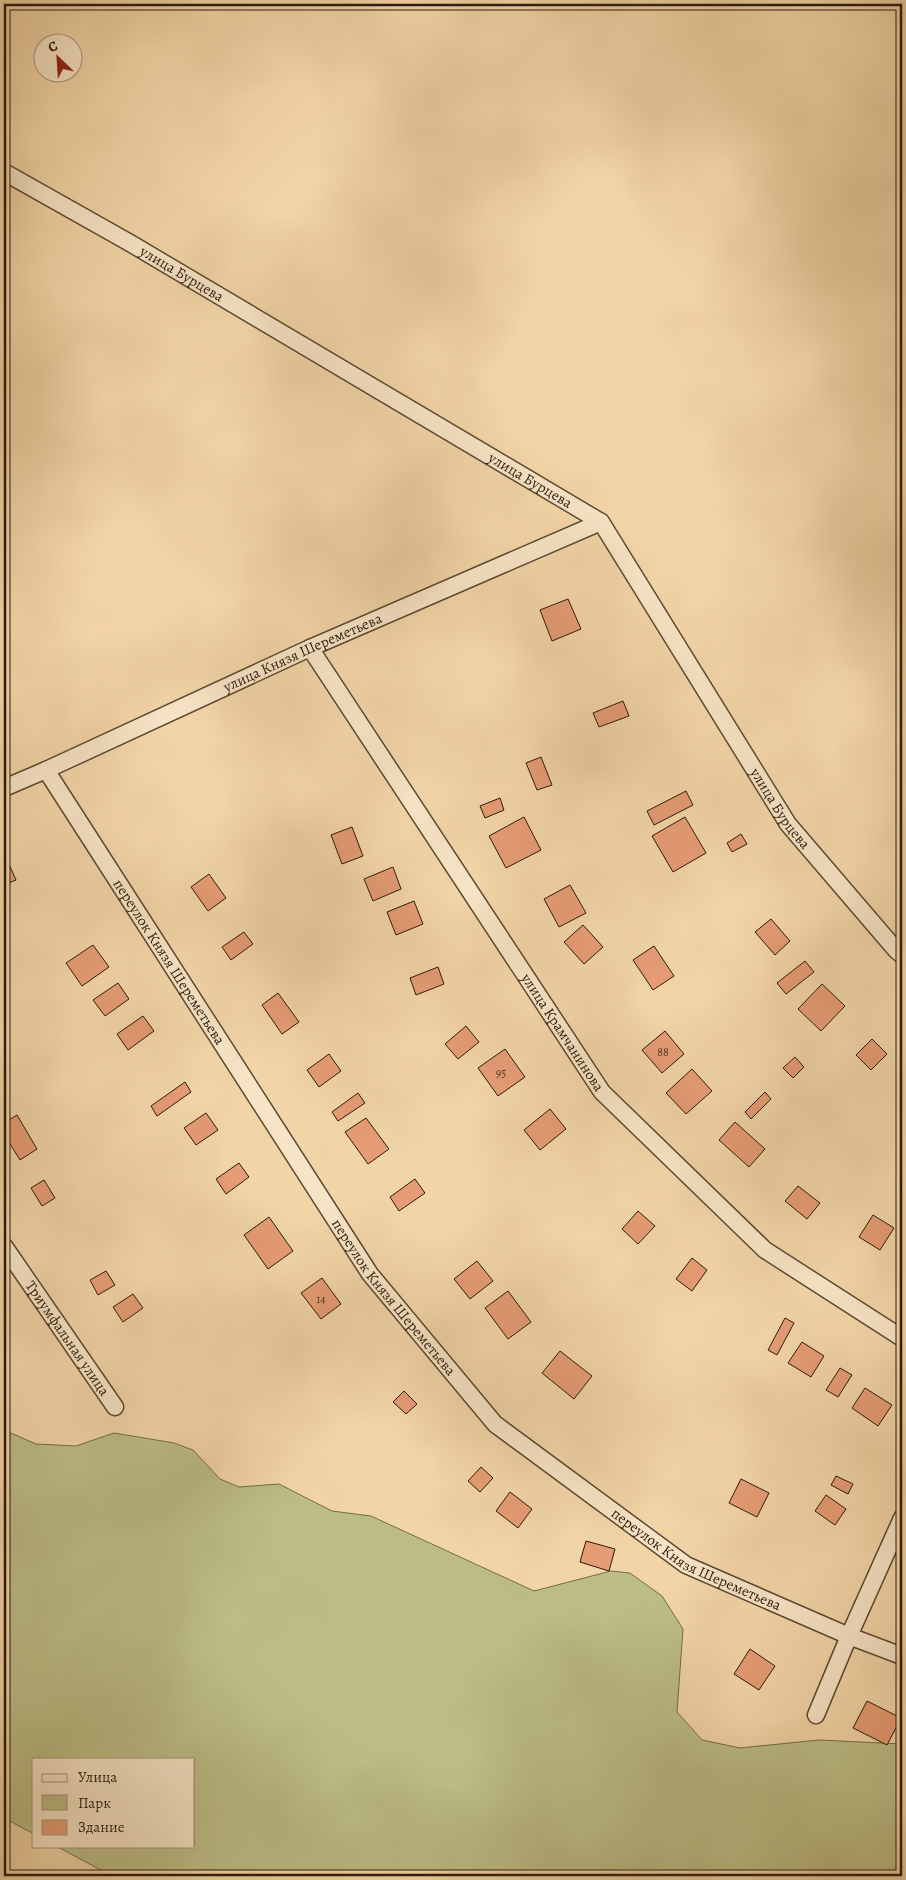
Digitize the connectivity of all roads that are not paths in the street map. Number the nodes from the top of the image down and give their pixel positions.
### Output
1 (4, 172) edge
2 (601, 522) junction
3 (310, 648) junction
4 (46, 770) junction
5 (4, 788) edge
6 (902, 955) edge
7 (4, 1246) edge
8 (902, 1338) edge
9 (115, 1407) dead end
10 (902, 1518) edge
11 (849, 1636) junction
12 (902, 1656) edge
13 (816, 1715) dead end

1 - 2 street, улица Бурцева
2 - 3 street, улица Князя Шереметьева
2 - 6 street, улица Бурцева
3 - 4 street, улица Князя Шереметьева
3 - 8 street, улица Крамчанинова
4 - 5 street, улица Князя Шереметьева
4 - 11 street, переулок Князя Шереметьева
7 - 9 street, Триумфальная улица
10 - 11 street
11 - 12 street, переулок Князя Шереметьева
11 - 13 street

